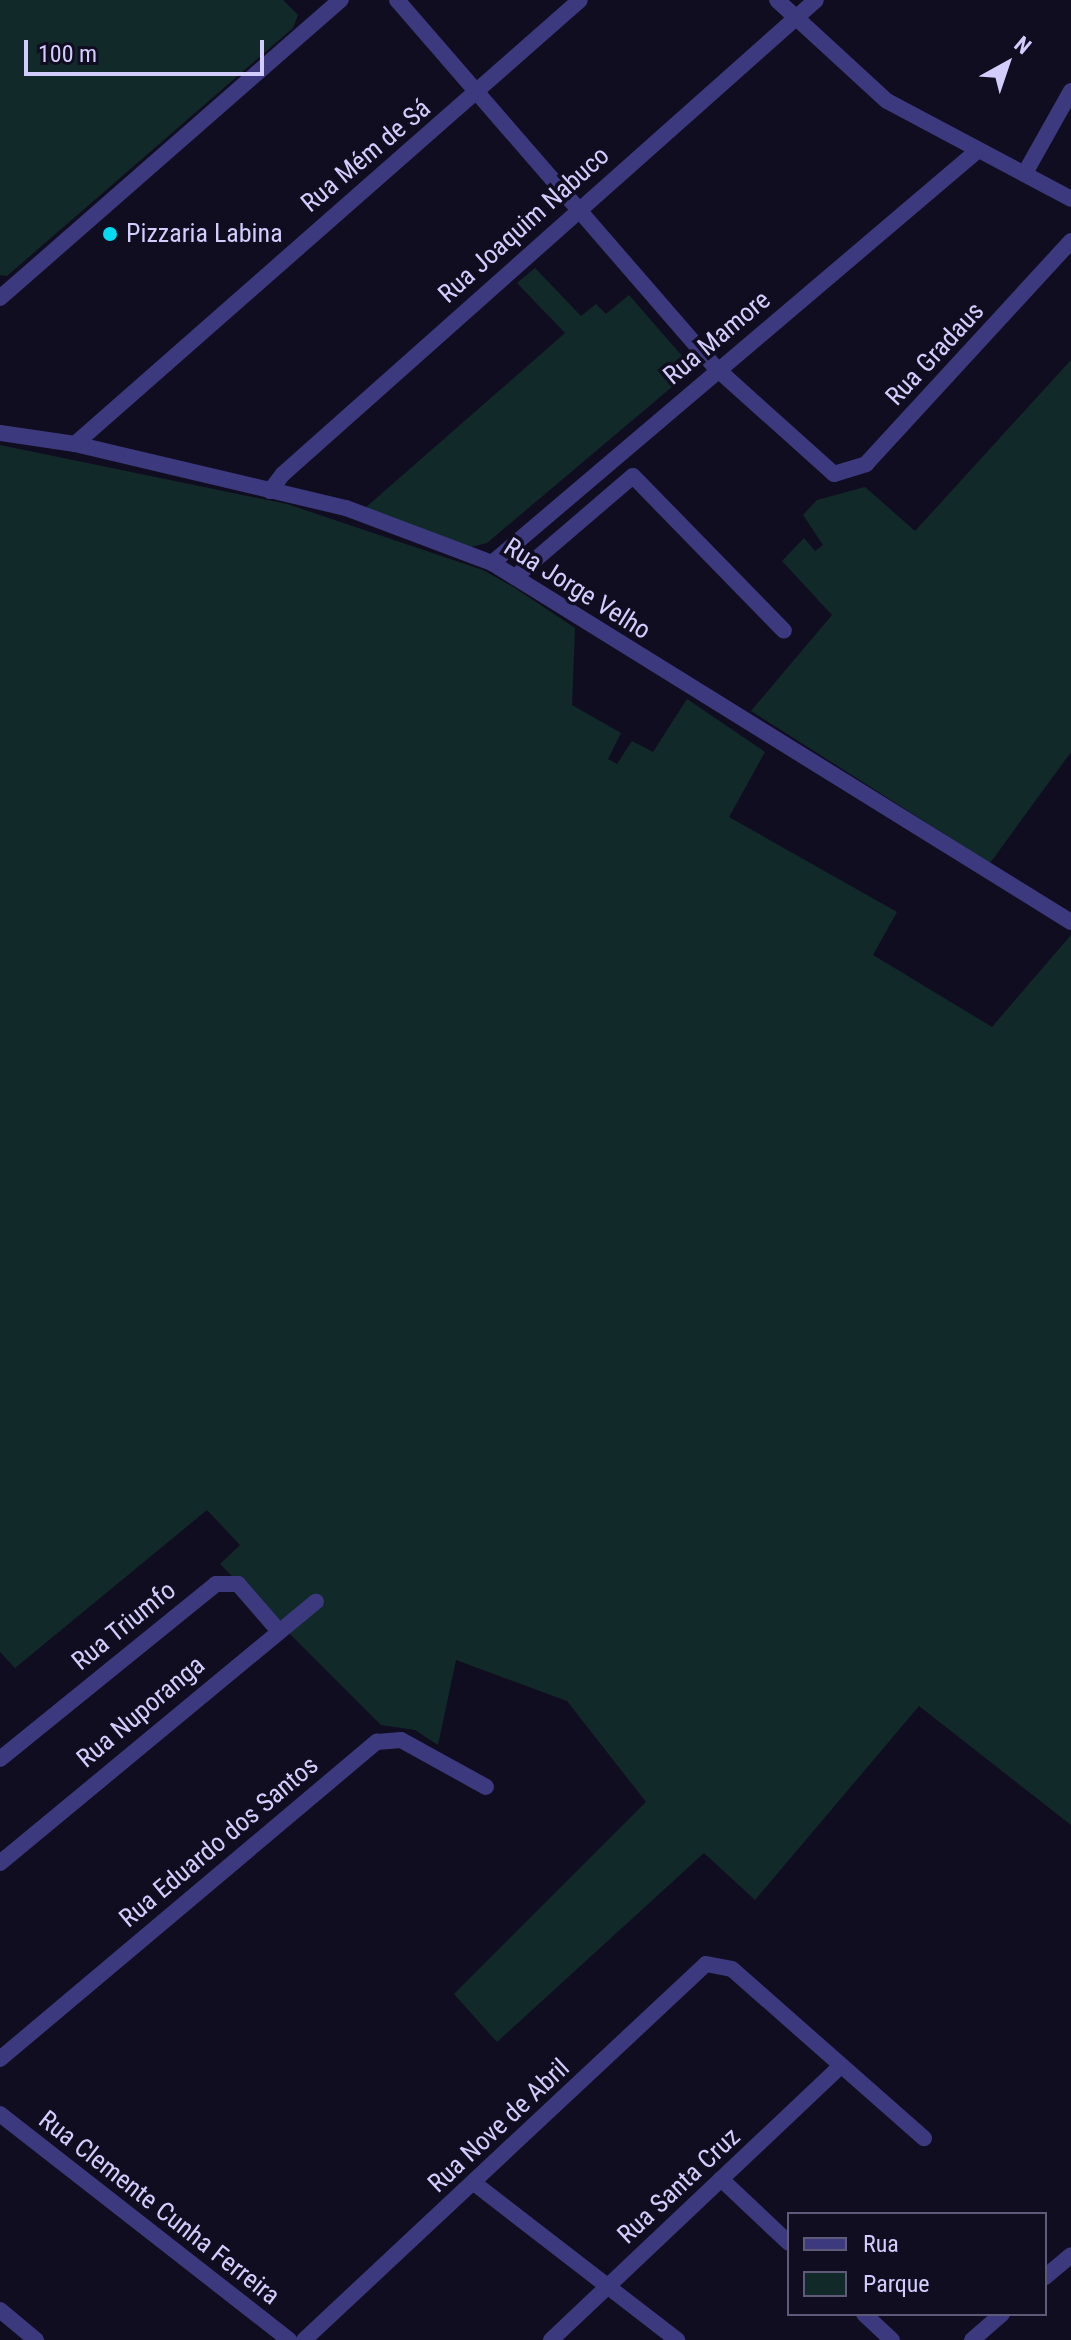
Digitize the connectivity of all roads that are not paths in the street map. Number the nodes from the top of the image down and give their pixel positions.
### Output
1 (341, 0) edge
2 (397, 0) edge
3 (580, 0) edge
4 (777, 0) edge
5 (816, 0) edge
6 (793, 19) junction
7 (1071, 91) edge
8 (477, 93) junction
9 (976, 152) junction
10 (1025, 173) junction
11 (1071, 199) edge
12 (578, 209) junction
13 (1071, 241) edge
14 (3, 292) edge
15 (717, 369) junction
16 (0, 433) edge
17 (75, 444) junction
18 (270, 491) junction
19 (492, 563) junction
20 (515, 577) junction
21 (784, 631) dead end
22 (1071, 922) edge
23 (316, 1602) dead end
24 (277, 1629) junction
25 (0, 1759) edge
26 (486, 1787) dead end
27 (0, 1863) edge
28 (0, 2059) edge
29 (840, 2067) junction
30 (0, 2114) edge
31 (924, 2138) dead end
32 (721, 2179) junction
33 (474, 2183) junction
34 (787, 2241) edge
35 (1071, 2255) edge
36 (1047, 2275) edge
37 (608, 2286) junction
38 (0, 2310) edge
39 (866, 2316) edge
40 (1000, 2316) edge
41 (36, 2340) edge
42 (289, 2340) edge
43 (304, 2340) edge
44 (551, 2340) edge
45 (677, 2340) edge
46 (892, 2340) edge
47 (972, 2340) edge

1 - 14 street
2 - 8 street
3 - 8 street, Rua Mém de Sá
4 - 6 street
5 - 6 street, Rua Joaquim Nabuco
6 - 9 street
6 - 12 street, Rua Joaquim Nabuco
7 - 10 street
8 - 12 street
8 - 17 street, Rua Mém de Sá
9 - 10 street
9 - 15 street, Rua Mamore
10 - 11 street
12 - 15 street
12 - 18 street, Rua Joaquim Nabuco
13 - 15 street, Rua Gradaus
15 - 19 street, Rua Mamore
16 - 17 street, Rua Jorge Velho
17 - 18 street, Rua Jorge Velho
18 - 19 street, Rua Jorge Velho
19 - 20 street, Rua Jorge Velho
20 - 21 street
20 - 22 street, Rua Jorge Velho
23 - 24 street, Rua Nuporanga
24 - 25 street, Rua Triumfo
24 - 27 street, Rua Nuporanga
26 - 28 street, Rua Eduardo dos Santos
29 - 31 street
29 - 32 street, Rua Santa Cruz
29 - 33 street, Rua Nove de Abril
30 - 42 street, Rua Clemente Cunha Ferreira
32 - 34 street
32 - 37 street, Rua Santa Cruz
33 - 37 street
33 - 43 street, Rua Nove de Abril
35 - 36 street
37 - 44 street, Rua Santa Cruz
37 - 45 street
38 - 41 street
39 - 46 street
40 - 47 street

